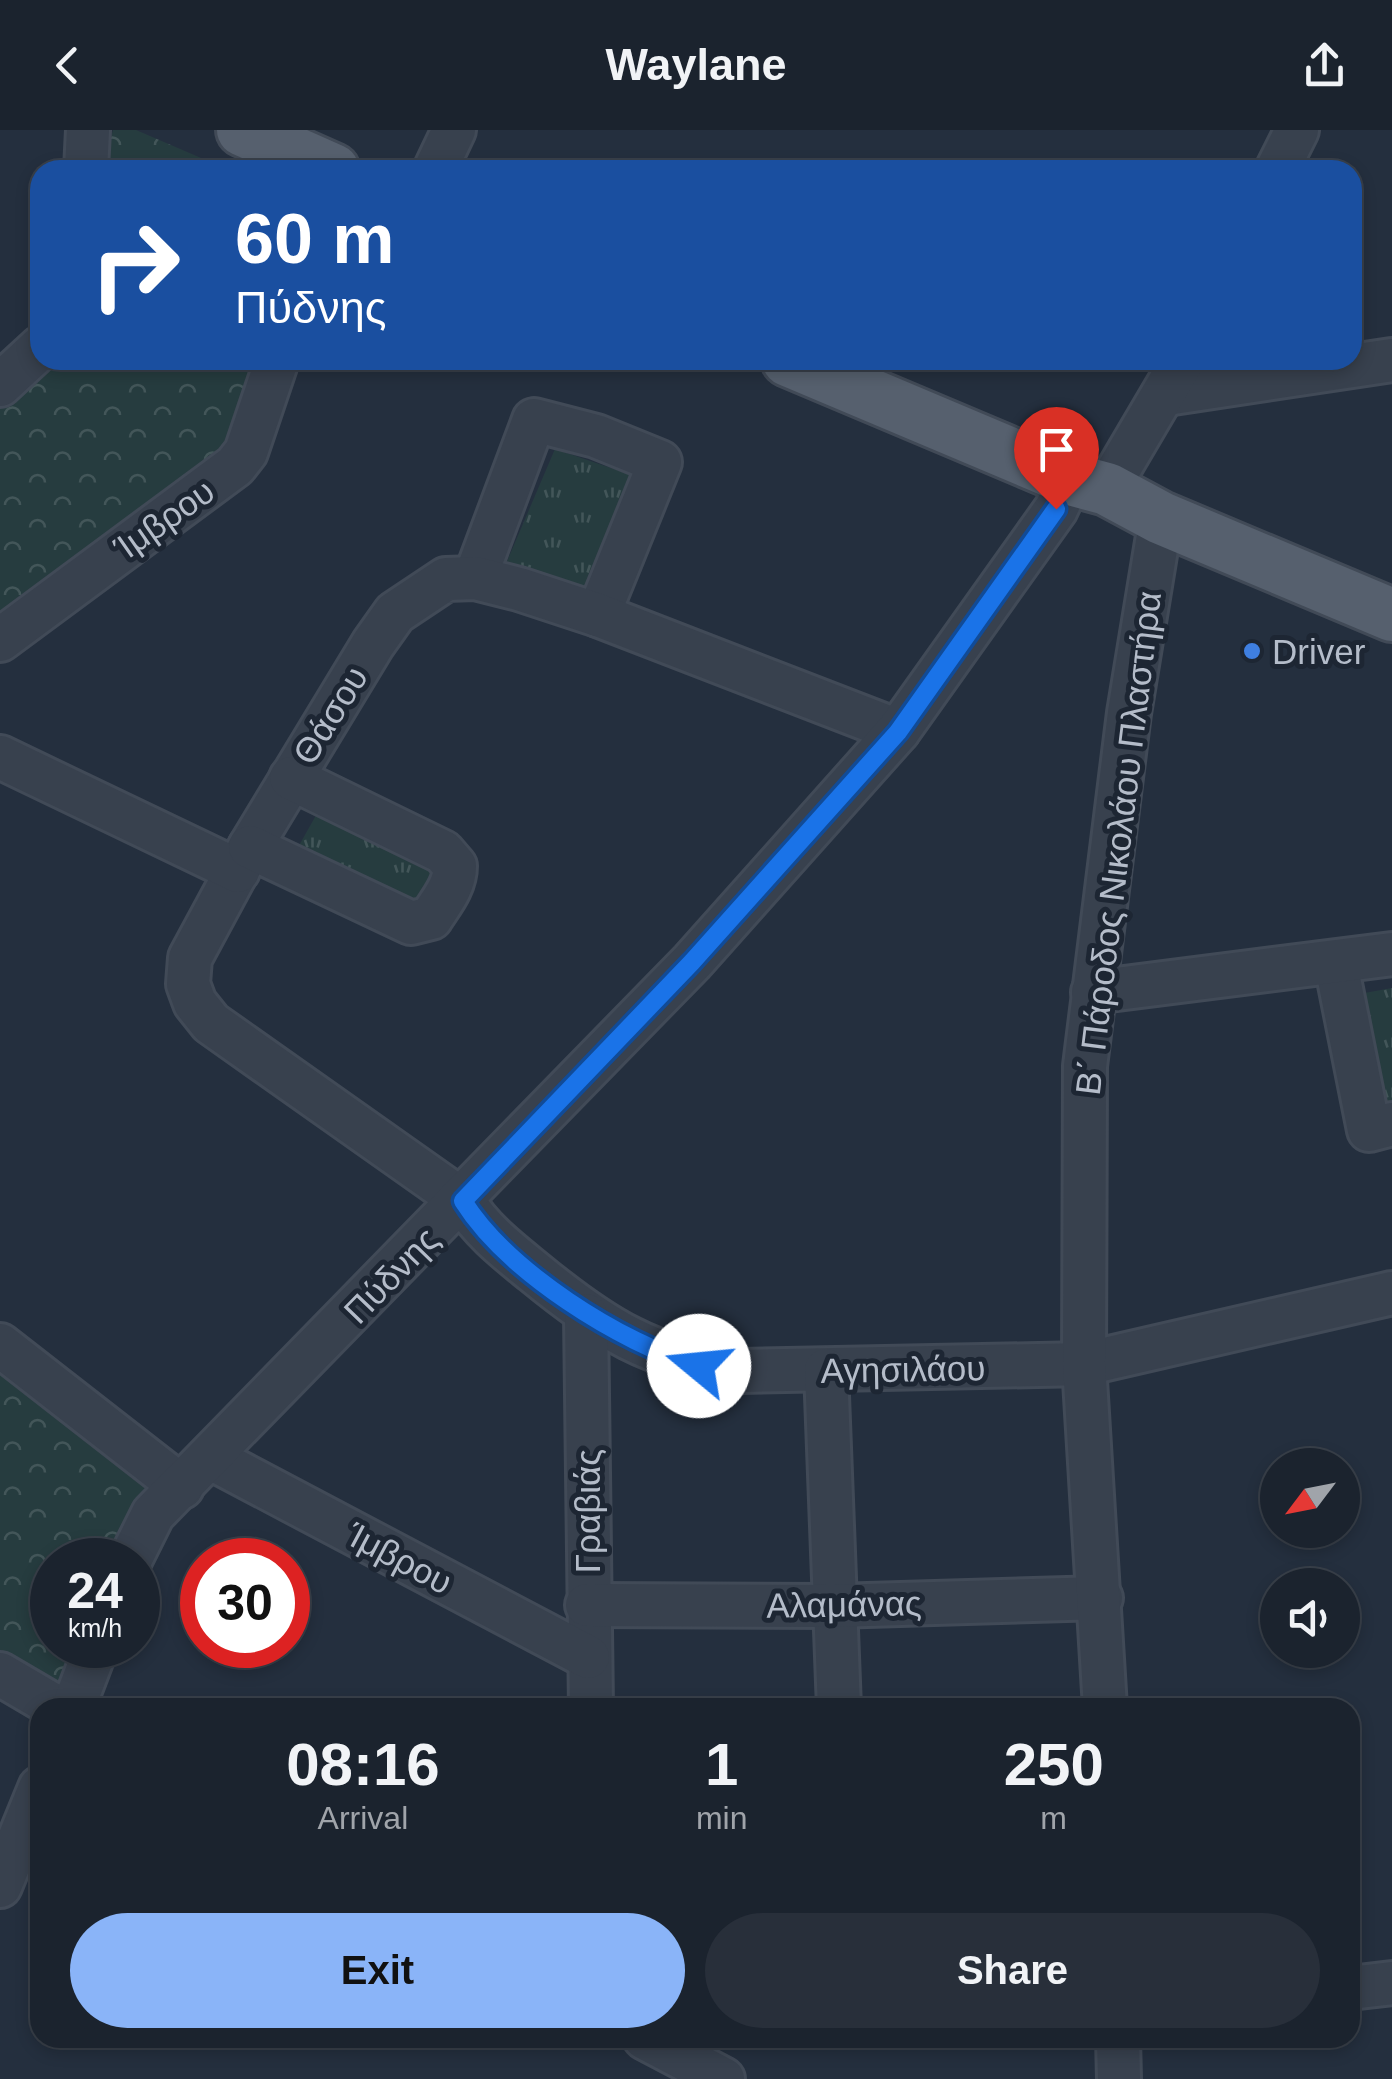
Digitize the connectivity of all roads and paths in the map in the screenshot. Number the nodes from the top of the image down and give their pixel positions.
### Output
1 (88, 130) edge
2 (242, 130) edge
3 (454, 130) edge
4 (1297, 130) edge
5 (86, 160) edge
6 (311, 160) edge
7 (440, 160) edge
8 (1283, 160) edge
9 (30, 357) edge
10 (1392, 360) edge
11 (1362, 362) edge
12 (274, 370) edge
13 (812, 370) edge
14 (1264, 370) edge
15 (1174, 377) edge
16 (0, 385) edge
17 (1089, 484) junction
18 (1161, 518) junction
19 (475, 578) junction
20 (1392, 615) edge
21 (598, 616) junction
22 (0, 640) edge
23 (898, 732) junction
24 (0, 757) edge
25 (291, 778) junction
26 (244, 859) junction
27 (1392, 954) edge
28 (1336, 964) junction
29 (1093, 992) junction
30 (1392, 1124) edge
31 (463, 1201) junction
32 (1392, 1293) edge
33 (586, 1315) junction
34 (0, 1345) edge
35 (1084, 1364) junction
36 (826, 1370) junction
37 (197, 1472) junction
38 (141, 1538) edge
39 (1101, 1598) junction
40 (587, 1605) junction
41 (834, 1606) junction
42 (588, 1657) junction
43 (88, 1668) edge
44 (0, 1674) edge
45 (41, 1698) edge
46 (76, 1698) edge
47 (590, 1698) edge
48 (839, 1698) edge
49 (1105, 1698) edge
50 (30, 1812) edge
51 (0, 1886) edge
52 (1392, 1983) edge
53 (1360, 1987) edge
54 (663, 2048) edge
55 (1118, 2048) edge
56 (723, 2079) edge
57 (1120, 2079) edge

1 - 5 street
2 - 6 main road
3 - 7 street
4 - 8 street
9 - 16 street
10 - 11 street
12 - 22 street, Ίμβρου
13 - 17 main road
14 - 15 street
15 - 17 street, Πύδνης
17 - 18 main road
17 - 23 street, Πύδνης
18 - 20 main road
18 - 29 street, Β΄ Πάροδος Νικολάου Πλαστήρα
19 - 21 street
19 - 21 street
19 - 25 street, Θάσου
21 - 23 street
23 - 31 street, Πύδνης
24 - 26 street
25 - 26 street, Θάσου
25 - 26 street
26 - 31 street, Θάσου
27 - 28 street
28 - 29 street
28 - 30 street
29 - 35 street, Β΄ Πάροδος Νικολάου Πλαστήρα
31 - 33 street, Αγησιλάου
31 - 37 street, Πύδνης
32 - 35 street, Αγησιλάου
33 - 36 street, Αγησιλάου
33 - 40 street, Γραβιάς
34 - 37 street, Ίμβρου
35 - 36 street, Αγησιλάου
35 - 39 street, Β΄ Πάροδος Νικολάου Πλαστήρα
36 - 41 street
37 - 38 street, Πύδνης
37 - 42 street, Ίμβρου
39 - 41 street, Αλαμάνας
39 - 49 street, Β΄ Πάροδος Νικολάου Πλαστήρα
40 - 41 street, Αλαμάνας
40 - 42 street, Γραβιάς
41 - 48 street
42 - 47 street, Γραβιάς
43 - 46 street
44 - 45 street
50 - 51 street
52 - 53 street
54 - 56 street
55 - 57 street

